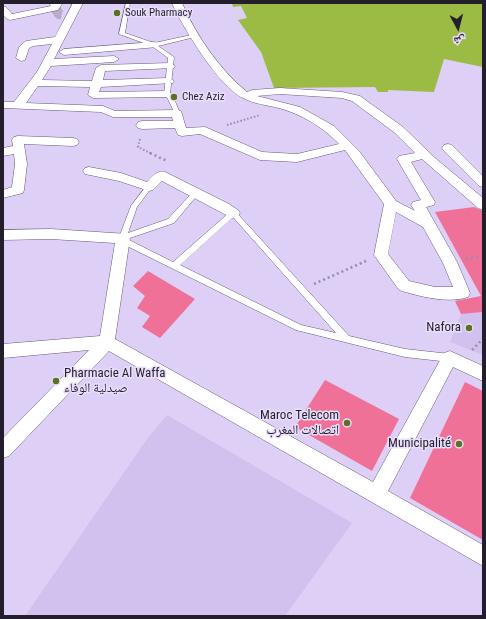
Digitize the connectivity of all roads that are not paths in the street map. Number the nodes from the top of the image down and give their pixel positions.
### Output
1 (54, 3) edge
2 (78, 3) edge
3 (88, 3) edge
4 (128, 3) edge
5 (178, 3) edge
6 (4, 12) edge
7 (196, 36) junction
8 (59, 40) junction
9 (154, 45) junction
10 (64, 52) junction
11 (21, 58) dead end
12 (60, 62) junction
13 (171, 62) junction
14 (47, 63) junction
15 (123, 63) junction
16 (169, 81) junction
17 (34, 83) junction
18 (96, 84) junction
19 (167, 94) junction
20 (243, 94) junction
21 (10, 105) edge
22 (3, 115) edge
23 (178, 119) junction
24 (142, 125) road end
25 (73, 142) dead end
26 (348, 144) junction
27 (448, 148) dead end
28 (19, 149) junction
29 (3, 152) edge
30 (424, 155) junction
31 (89, 171) dead end
32 (483, 182) edge
33 (149, 187) junction
34 (196, 193) junction
35 (3, 194) edge
36 (391, 204) junction
37 (483, 205) edge
38 (233, 213) junction
39 (428, 224) junction
40 (3, 234) edge
41 (122, 239) junction
42 (174, 266) junction
43 (346, 339) junction
44 (107, 342) junction
45 (3, 351) edge
46 (450, 358) junction
47 (483, 374) edge
48 (3, 450) edge
49 (376, 494) junction
50 (483, 556) edge

1 - 6 street
2 - 8 street
3 - 10 street
4 - 9 lane
5 - 7 street
7 - 9 lane
7 - 20 street
8 - 11 street
8 - 14 street
9 - 10 street
9 - 13 lane
10 - 12 street
12 - 14 street
12 - 15 street
13 - 15 street
13 - 16 lane
14 - 17 street
15 - 18 street
16 - 18 street
16 - 19 lane
17 - 18 street
17 - 21 street
18 - 19 street
19 - 23 lane
20 - 26 street
20 - 30 street
21 - 22 street
21 - 23 street
23 - 24 street
23 - 26 street
25 - 28 street
26 - 36 street
27 - 32 street
28 - 29 street
28 - 35 street
30 - 37 street
30 - 39 street
31 - 33 street
33 - 34 street
33 - 41 lane
34 - 38 street
34 - 41 lane
36 - 39 street
36 - 39 street
38 - 42 lane
38 - 43 lane
40 - 41 street
41 - 42 lane
41 - 44 street
42 - 43 lane
43 - 46 lane
44 - 45 street
44 - 48 street
44 - 49 street
46 - 47 street
46 - 49 street
49 - 50 street

